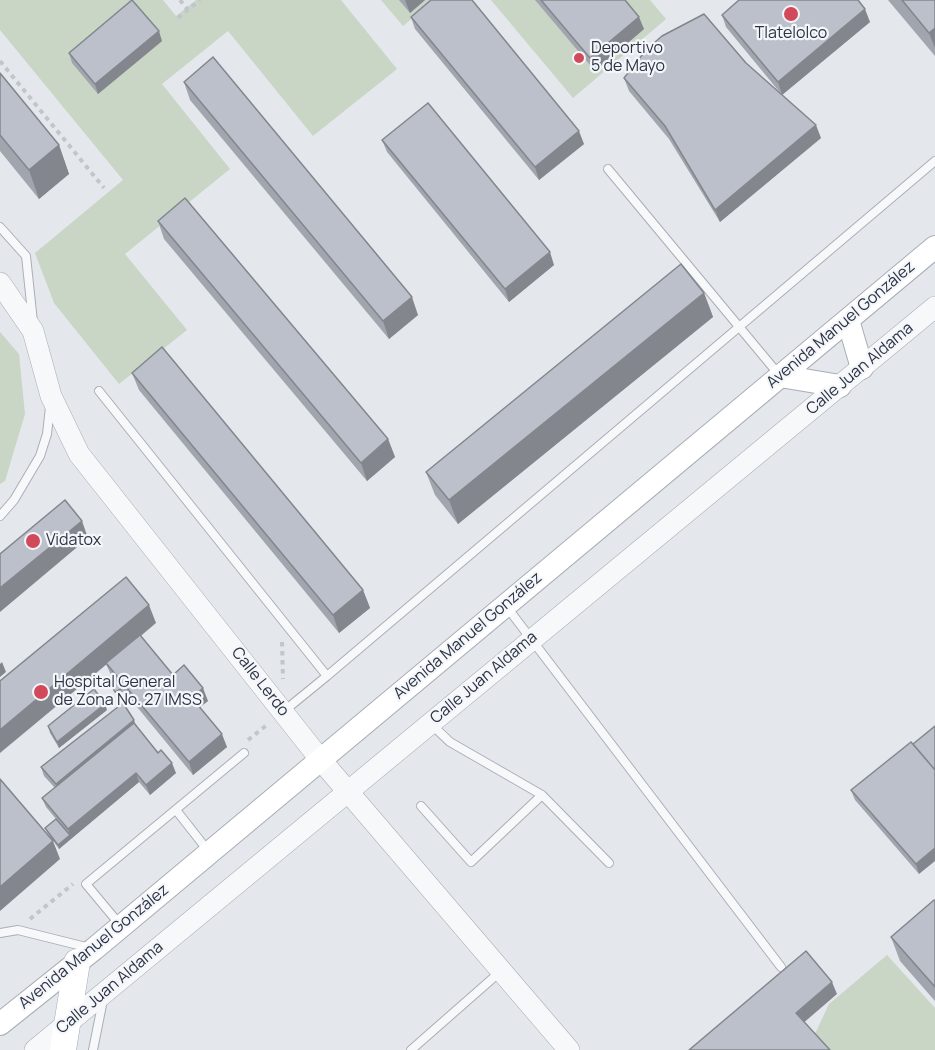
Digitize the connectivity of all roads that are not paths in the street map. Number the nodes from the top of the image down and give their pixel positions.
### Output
1 (935, 161) edge
2 (608, 169) dead end
3 (0, 227) edge
4 (935, 247) edge
5 (0, 283) edge
6 (935, 307) edge
7 (848, 320) junction
8 (739, 328) junction
9 (33, 331) junction
10 (862, 368) junction
11 (780, 376) junction
12 (840, 386) junction
13 (99, 391) dead end
14 (51, 396) junction
15 (0, 516) edge
16 (505, 605) junction
17 (532, 638) junction
18 (327, 676) junction
19 (284, 711) junction
20 (430, 723) junction
21 (244, 753) dead end
22 (320, 759) junction
23 (348, 791) junction
24 (542, 795) junction
25 (421, 806) dead end
26 (176, 810) junction
27 (210, 852) junction
28 (609, 863) dead end
29 (121, 926) junction
30 (0, 933) edge
31 (85, 956) junction
32 (781, 967) dead end
33 (501, 970) junction
34 (104, 993) junction
35 (0, 1024) edge
36 (67, 1024) junction
37 (35, 1050) edge
38 (63, 1050) edge
39 (93, 1050) edge
40 (411, 1050) edge
41 (569, 1050) edge

1 - 8 lane
2 - 8 lane
3 - 9 lane
4 - 7 main road, Avenida Manuel González
5 - 9 street, Calle Lerdo
6 - 10 street, Calle Juan Aldama
7 - 10 main road
7 - 11 main road, Avenida Manuel González
8 - 11 lane
8 - 18 lane
9 - 14 street, Calle Lerdo
10 - 12 street, Calle Juan Aldama
11 - 12 main road
11 - 16 main road, Avenida Manuel González
12 - 17 street, Calle Juan Aldama
13 - 18 lane
14 - 15 lane
14 - 19 street, Calle Lerdo
16 - 17 lane
16 - 22 main road, Avenida Manuel González
17 - 20 street, Calle Juan Aldama
17 - 32 lane
18 - 19 lane
19 - 22 street, Calle Lerdo
20 - 23 street, Calle Juan Aldama
20 - 24 lane
21 - 26 lane
22 - 23 street, Calle Lerdo
22 - 27 main road, Avenida Manuel González
23 - 33 street, Calle Lerdo
23 - 34 street, Calle Juan Aldama
24 - 25 lane
24 - 28 lane
26 - 27 lane
26 - 29 lane
27 - 29 main road, Avenida Manuel González
29 - 31 main road, Avenida Manuel González
30 - 31 lane
31 - 35 main road, Avenida Manuel González
31 - 36 main road
33 - 40 lane
33 - 41 street, Calle Lerdo
34 - 36 street, Calle Juan Aldama
34 - 39 lane
36 - 37 street, Calle Juan Aldama
36 - 38 main road

